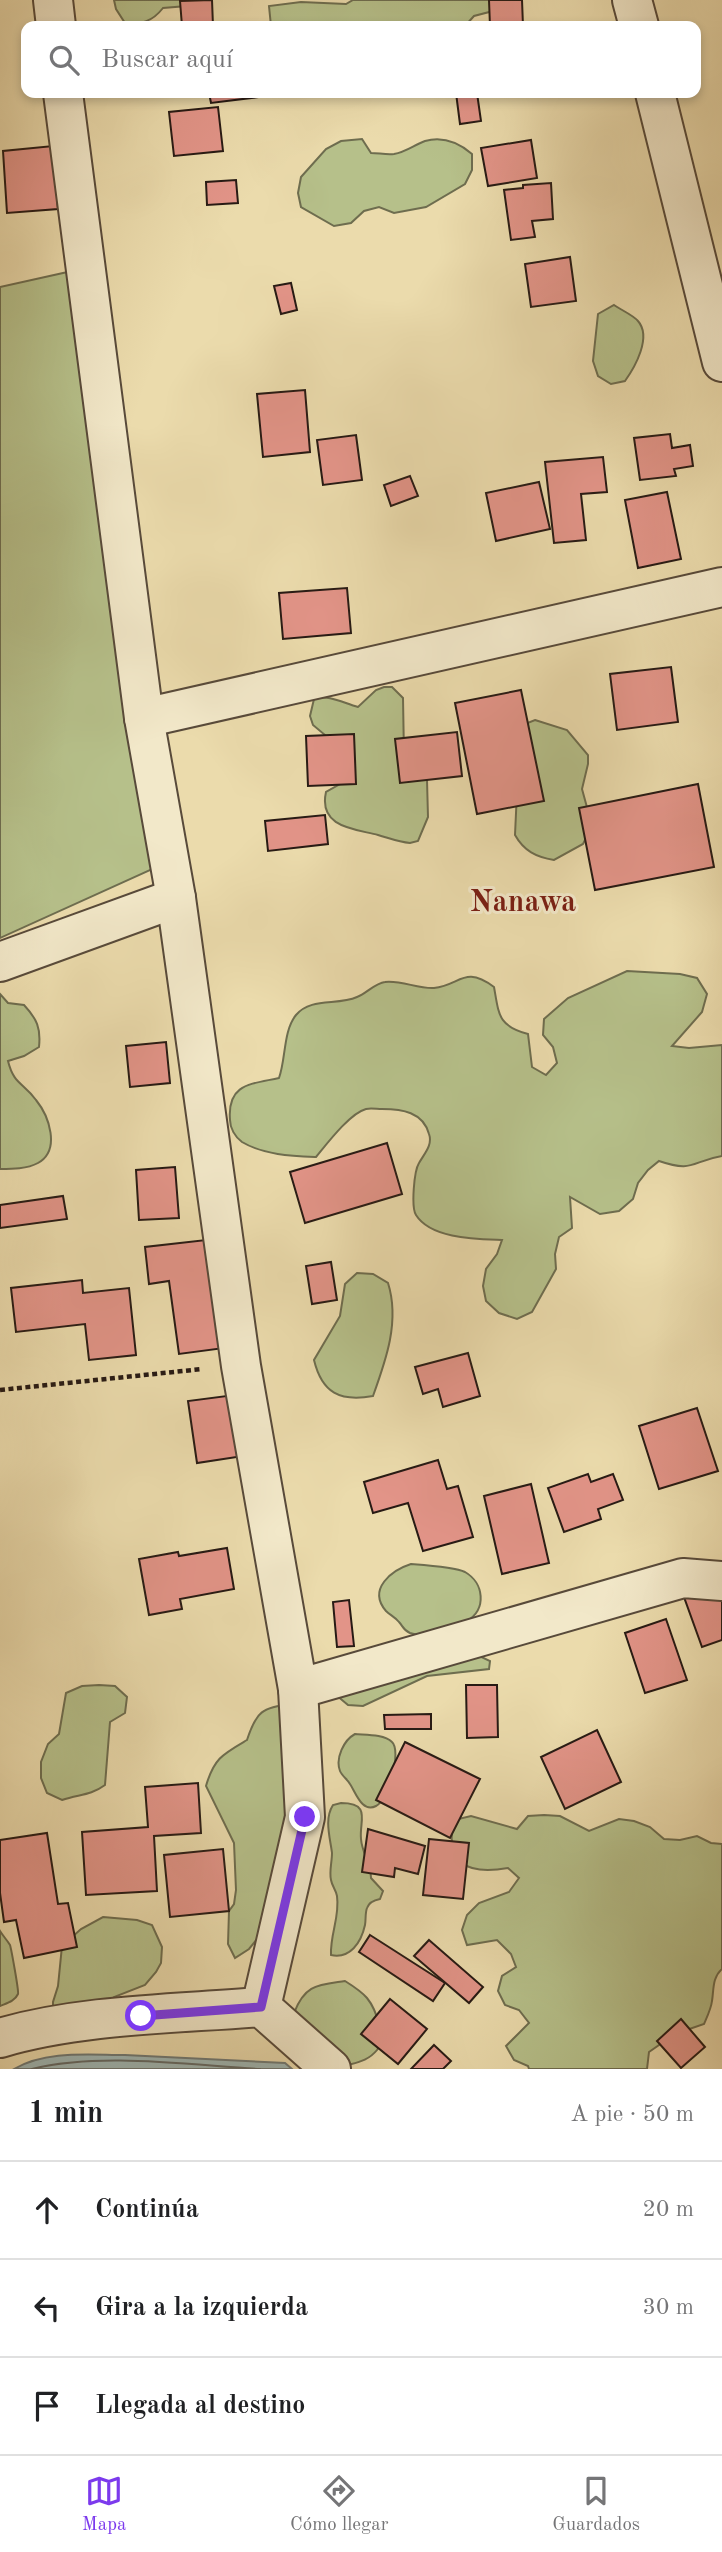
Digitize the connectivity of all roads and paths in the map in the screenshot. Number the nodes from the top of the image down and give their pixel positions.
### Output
1 (54, 0) edge
2 (632, 0) edge
3 (56, 21) edge
4 (638, 21) edge
5 (64, 98) edge
6 (656, 98) edge
7 (722, 362) edge
8 (722, 587) edge
9 (144, 718) junction
10 (176, 898) junction
11 (0, 962) edge
12 (241, 1366) junction
13 (0, 1390) edge
14 (722, 1580) edge
15 (298, 1689) junction
16 (261, 2007) junction
17 (0, 2038) edge
18 (331, 2069) edge

1 - 3 street
2 - 4 street
5 - 9 street
6 - 7 street
8 - 9 street
9 - 10 street
10 - 11 street
10 - 12 street
12 - 13 path
12 - 15 street
14 - 15 street
15 - 16 street
16 - 17 street
16 - 18 street

